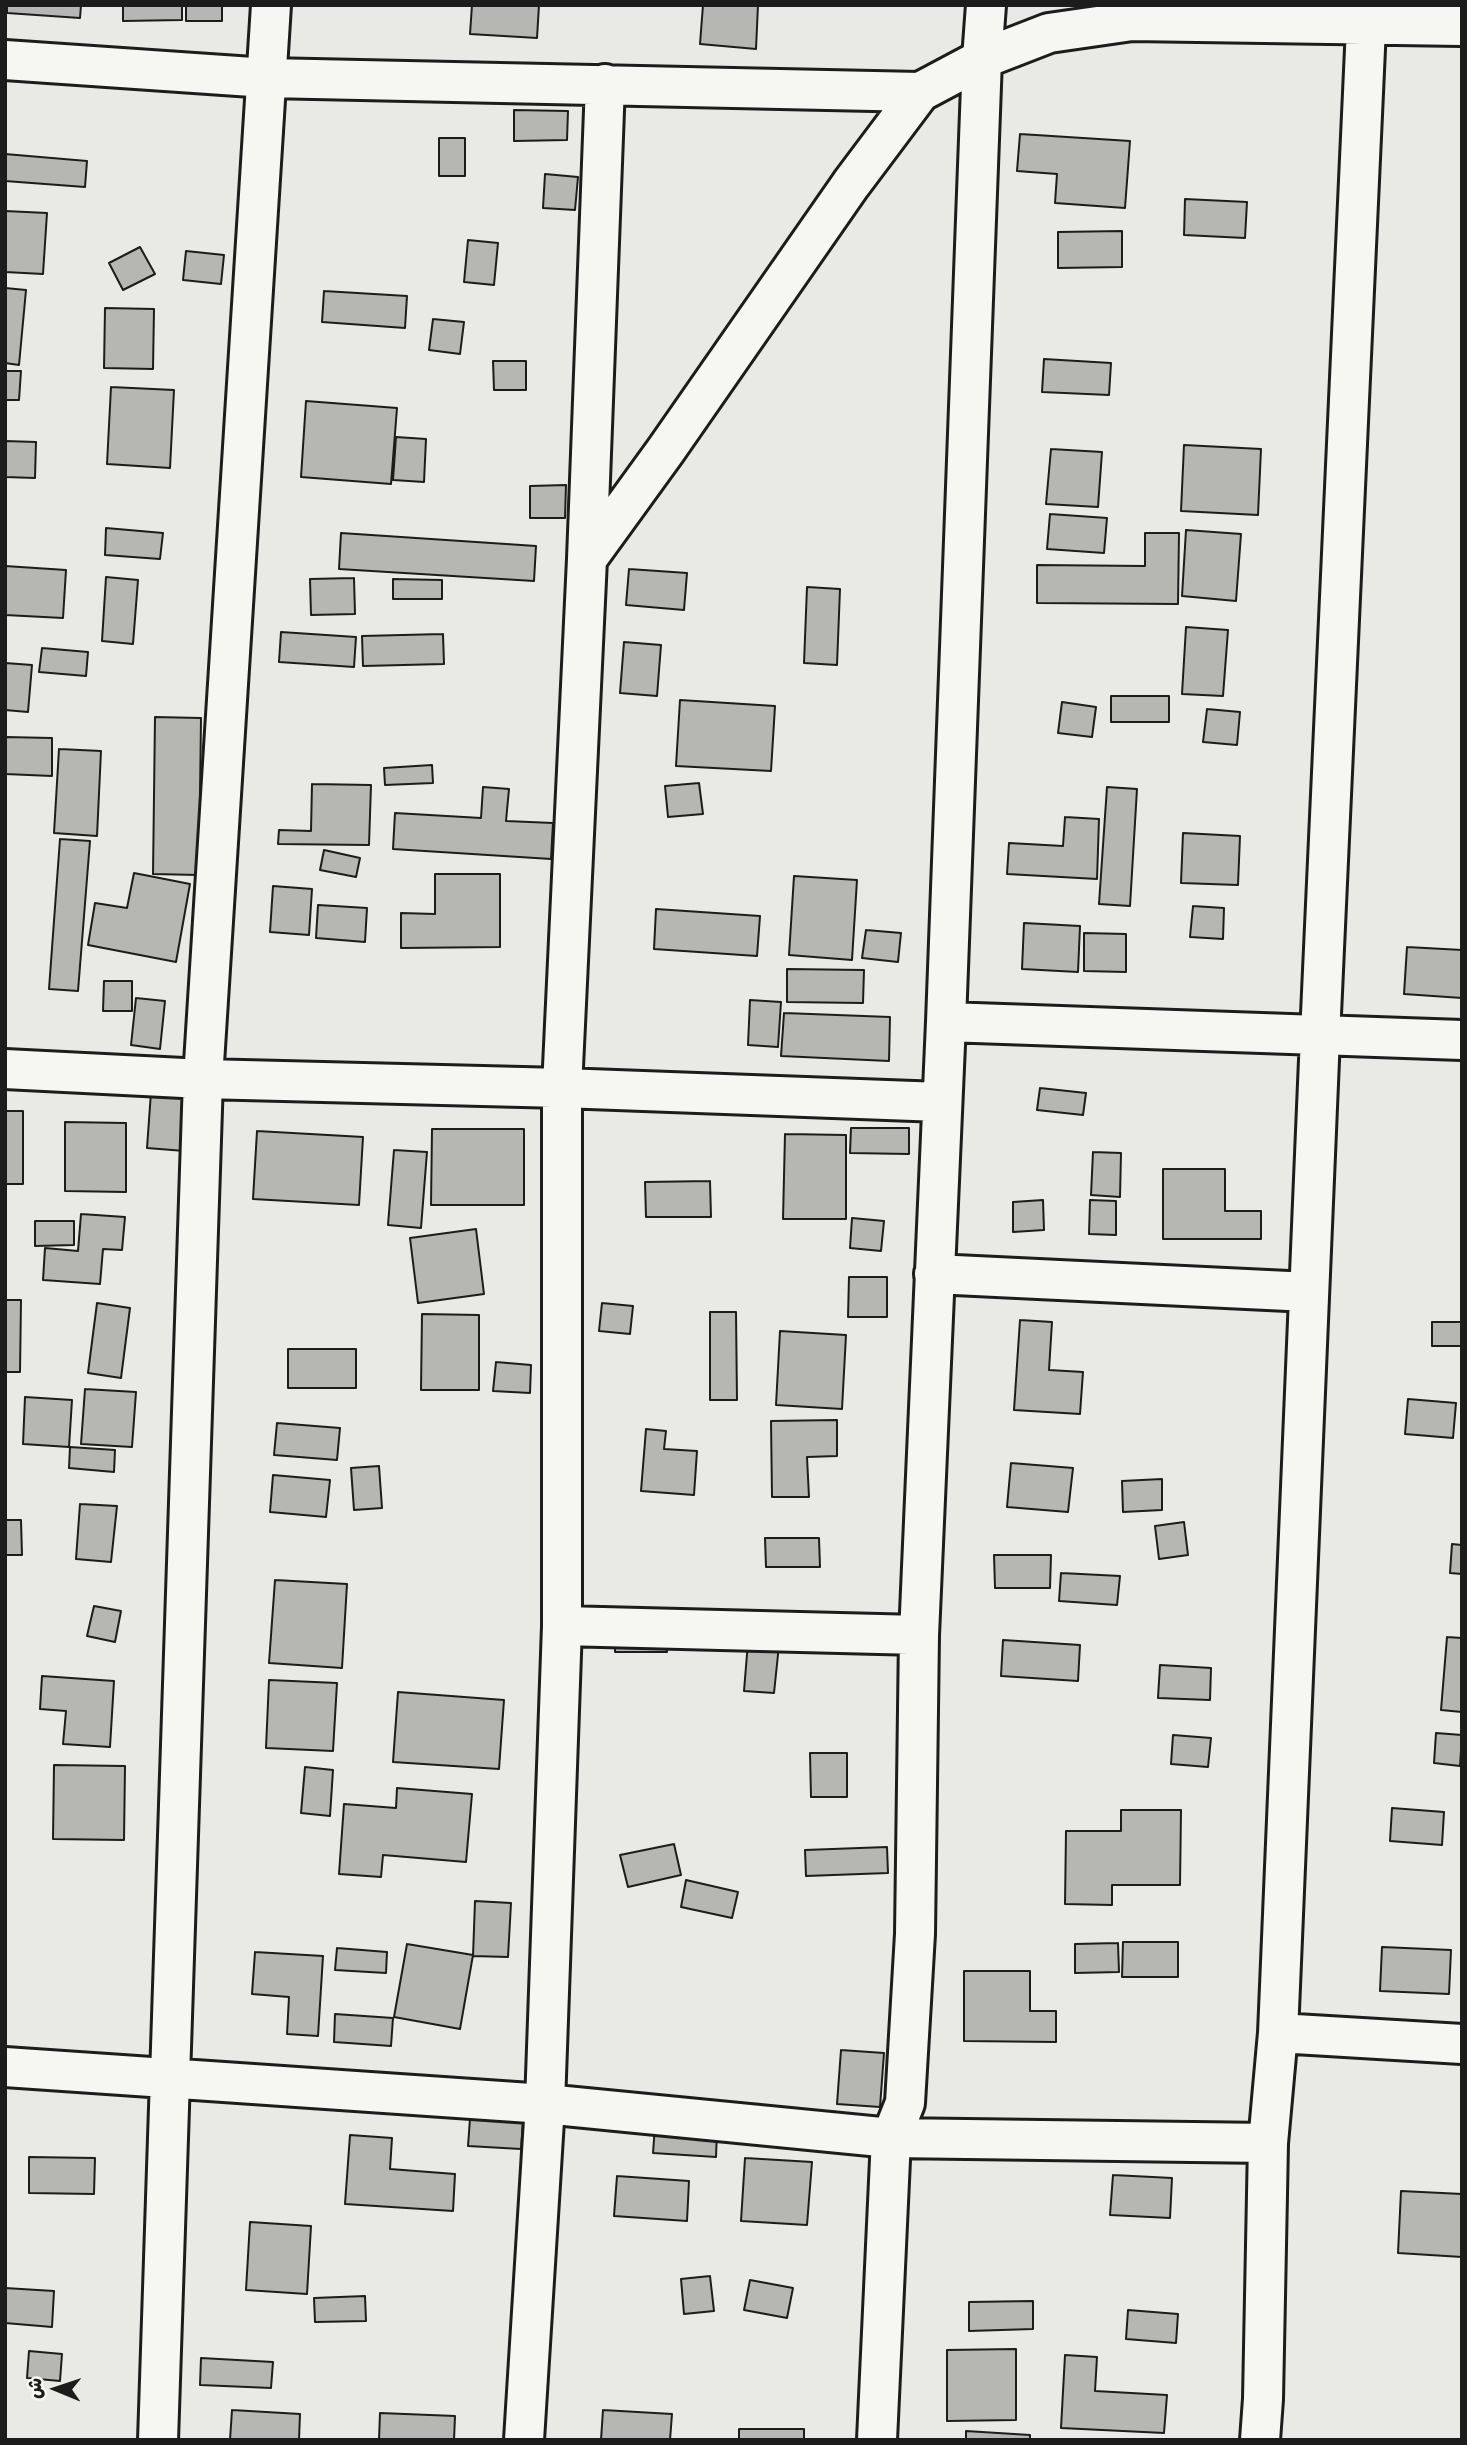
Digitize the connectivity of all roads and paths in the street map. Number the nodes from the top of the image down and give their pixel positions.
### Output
1 (271, 5) edge
2 (986, 5) edge
3 (1367, 14) edge
4 (1462, 26) edge
5 (982, 59) junction
6 (5, 60) edge
7 (267, 78) junction
8 (605, 84) junction
9 (920, 92) junction
10 (587, 559) junction
11 (946, 1022) junction
12 (1320, 1036) junction
13 (1462, 1040) edge
14 (5, 1069) edge
15 (202, 1079) junction
16 (562, 1088) junction
17 (941, 1102) junction
18 (934, 1274) junction
19 (1309, 1292) junction
20 (562, 1626) junction
21 (919, 1635) junction
22 (1278, 2033) junction
23 (1462, 2044) edge
24 (5, 2067) edge
25 (171, 2079) junction
26 (545, 2104) junction
27 (891, 2137) junction
28 (1268, 2143) junction
29 (158, 2440) edge
30 (524, 2440) edge
31 (877, 2440) edge
32 (1260, 2440) edge

1 - 7 street
2 - 5 street
3 - 4 street
3 - 5 street
3 - 12 street
5 - 9 street
5 - 11 street
6 - 7 street
7 - 8 street
7 - 15 street
8 - 9 street
8 - 10 street
9 - 10 street
10 - 16 street
11 - 12 street
11 - 17 street
12 - 13 street
12 - 19 street
14 - 15 street
15 - 16 street
15 - 25 street
16 - 17 street
16 - 20 street
17 - 18 street
18 - 19 street
18 - 21 street
19 - 22 street
20 - 21 street
20 - 26 street
21 - 27 street
22 - 23 street
22 - 28 street
24 - 25 street
25 - 26 street
25 - 29 street
26 - 27 street
26 - 30 street
27 - 28 street
27 - 31 street
28 - 32 street

